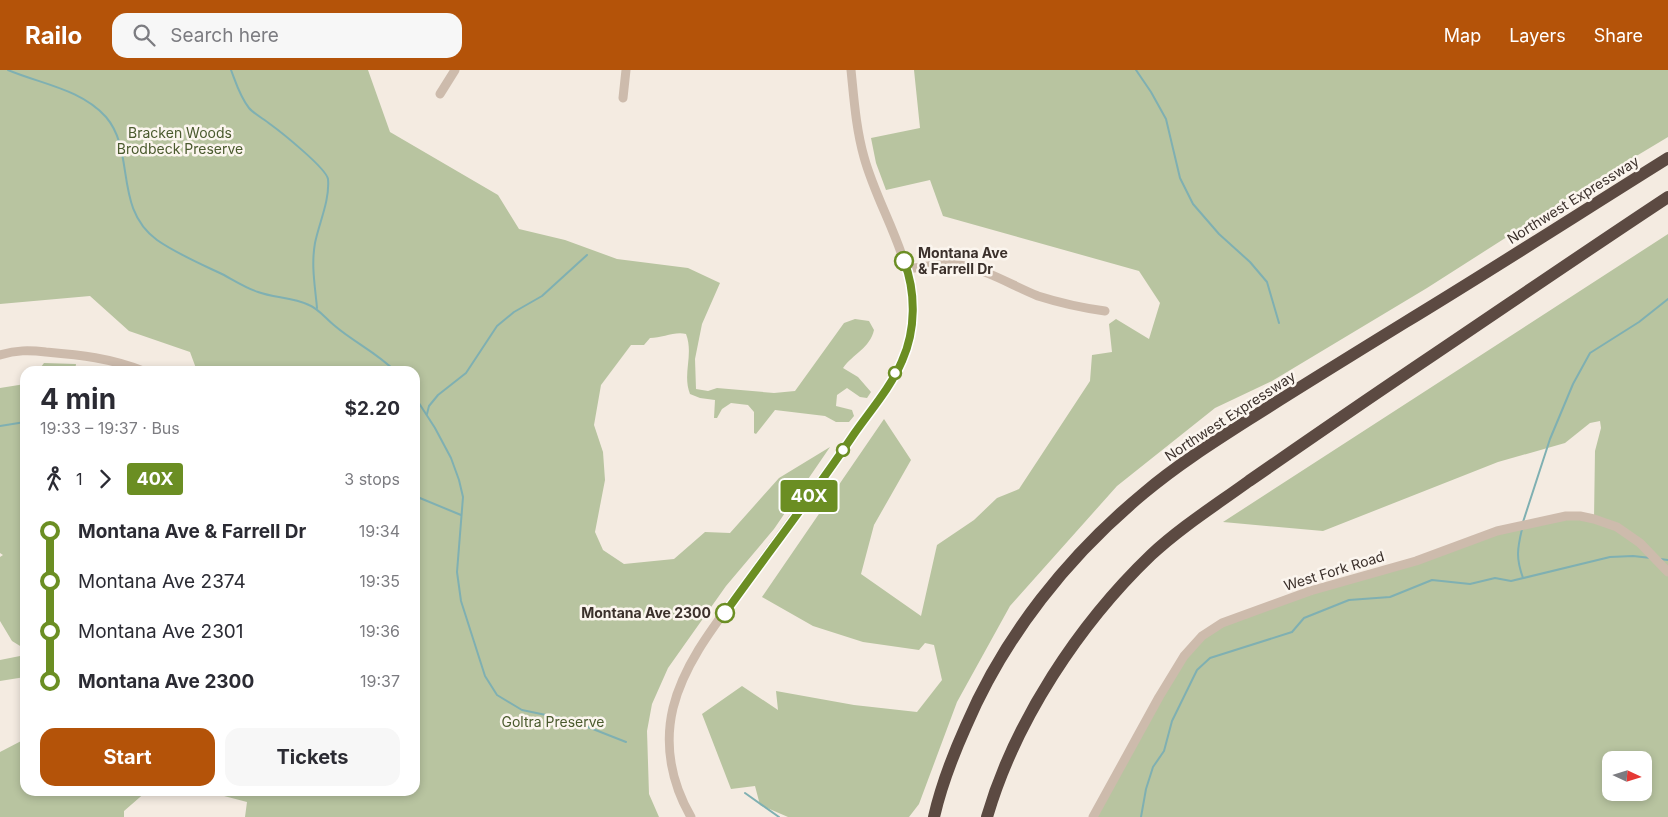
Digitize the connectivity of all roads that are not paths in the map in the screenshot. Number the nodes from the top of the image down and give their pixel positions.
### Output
1 (455, 70) edge
2 (626, 70) edge
3 (851, 70) edge
4 (440, 94) dead end
5 (623, 98) dead end
6 (1668, 158) edge
7 (1668, 197) edge
8 (907, 269) junction
9 (1105, 311) dead end
10 (0, 355) edge
11 (128, 366) edge
12 (1668, 572) edge
13 (691, 817) edge
14 (934, 817) edge
15 (987, 817) edge
16 (1093, 817) edge

1 - 4 street
2 - 5 street
3 - 8 street
6 - 14 highway, Northwest Expressway
7 - 15 highway
8 - 9 street
8 - 13 street
10 - 11 street
12 - 16 street, West Fork Road

